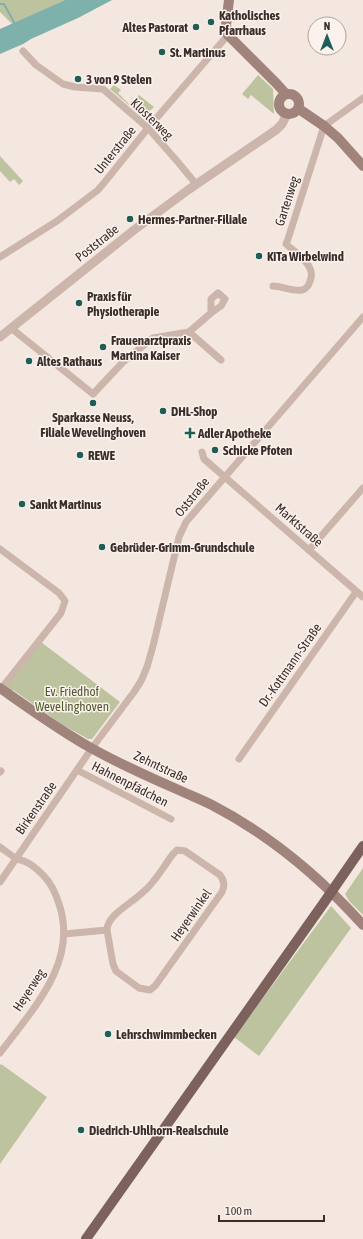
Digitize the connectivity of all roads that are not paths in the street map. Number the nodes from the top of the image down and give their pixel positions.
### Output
1 (229, 0) edge
2 (228, 35) junction
3 (23, 51) dead end
4 (286, 94) junction
5 (363, 98) edge
6 (299, 109) junction
7 (287, 114) junction
8 (324, 126) junction
9 (148, 128) junction
10 (363, 166) edge
11 (196, 184) junction
12 (0, 257) edge
13 (273, 286) dead end
14 (211, 313) dead end
15 (363, 317) edge
16 (11, 328) junction
17 (189, 332) junction
18 (0, 337) edge
19 (221, 360) dead end
20 (202, 452) dead end
21 (224, 476) junction
22 (363, 488) edge
23 (0, 549) edge
24 (309, 550) junction
25 (356, 592) junction
26 (363, 597) edge
27 (1, 689) edge
28 (92, 748) junction
29 (239, 759) dead end
30 (77, 770) junction
31 (171, 819) dead end
32 (363, 846) edge
33 (0, 847) edge
34 (363, 853) edge
35 (16, 859) junction
36 (352, 862) junction
37 (0, 882) edge
38 (363, 925) edge
39 (107, 930) junction
40 (64, 934) junction
41 (0, 1053) edge
42 (86, 1239) edge

1 - 2 main road
2 - 4 main road
2 - 9 street, Unterstraße
3 - 9 street, Klosterweg
4 - 6 main road
4 - 7 main road
5 - 8 street
6 - 7 main road
6 - 8 main road
7 - 11 street, Poststraße
8 - 10 main road
8 - 13 street, Gartenweg
9 - 11 street, Klosterweg
9 - 12 street, Unterstraße
11 - 16 street, Poststraße
14 - 17 street
15 - 21 street, Oststraße
16 - 17 street
16 - 18 street, Poststraße
17 - 19 street
20 - 21 street, Marktstraße
21 - 24 street, Marktstraße
21 - 28 street, Oststraße
22 - 24 street
23 - 27 street
24 - 25 street, Marktstraße
25 - 26 street
25 - 29 street, Dr.-Kottmann-Straße
27 - 28 main road, Zehntstraße
28 - 30 street, Birkenstraße
28 - 38 main road, Zehntstraße
30 - 31 street, Hahnenpfädchen
30 - 35 street, Birkenstraße
32 - 36 main road
33 - 35 street, Heyerweg
34 - 36 main road
35 - 37 street, Birkenstraße
35 - 40 street, Heyerweg
36 - 42 main road
39 - 39 street, Heyerwinkel
39 - 40 street
40 - 41 street, Heyerweg

